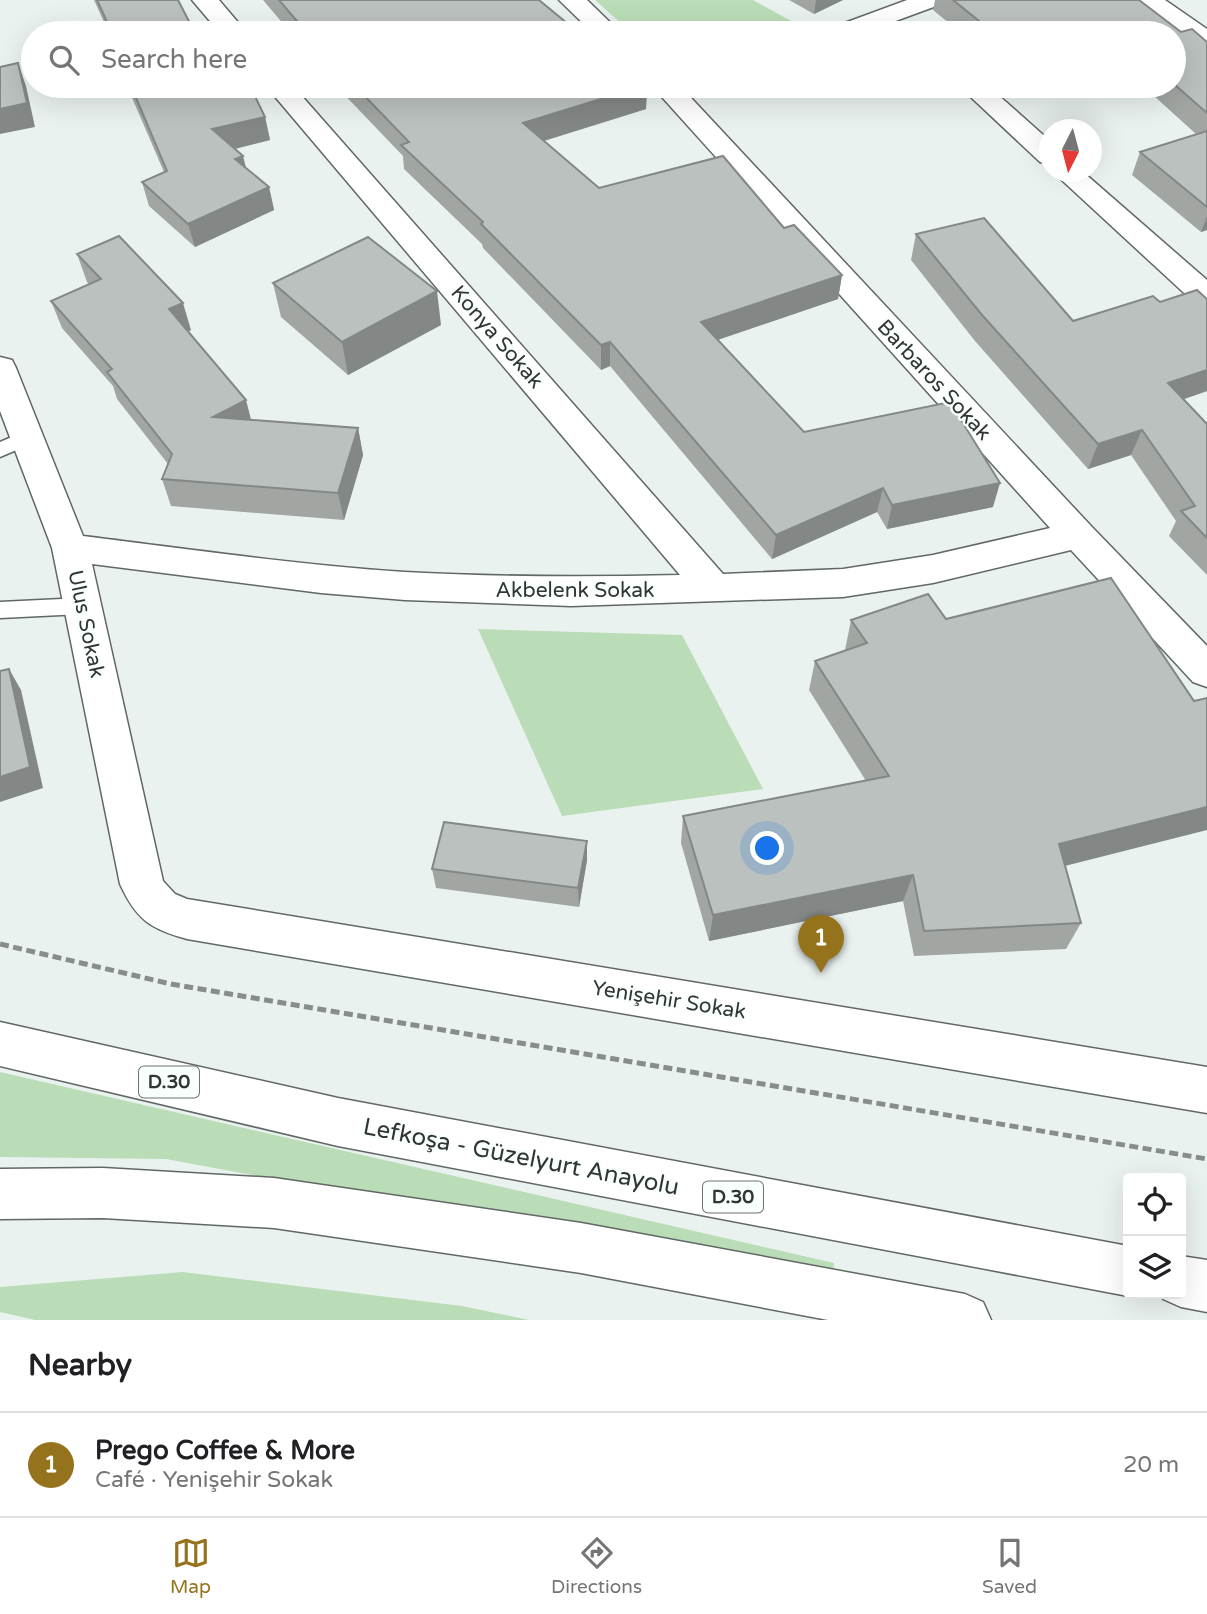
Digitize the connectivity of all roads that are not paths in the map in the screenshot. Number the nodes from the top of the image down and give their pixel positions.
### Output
1 (205, 0) edge
2 (572, 0) edge
3 (930, 0) edge
4 (1148, 0) edge
5 (892, 14) junction
6 (223, 21) edge
7 (595, 21) edge
8 (873, 21) edge
9 (900, 21) edge
10 (1178, 21) edge
11 (1186, 26) edge
12 (1207, 41) edge
13 (289, 98) edge
14 (687, 98) edge
15 (985, 98) edge
16 (1039, 147) edge
17 (1078, 182) edge
18 (1207, 297) edge
19 (0, 368) edge
20 (14, 444) edge
21 (1078, 535) junction
22 (70, 548) junction
23 (714, 589) junction
24 (82, 606) junction
25 (0, 610) edge
26 (1207, 671) edge
27 (143, 888) joint
28 (0, 1044) edge
29 (1207, 1090) edge
30 (0, 1194) edge
31 (1123, 1271) edge
32 (1186, 1282) edge
33 (1207, 1286) edge
34 (965, 1320) edge

1 - 6 main road
2 - 7 main road
3 - 5 main road
4 - 10 main road
5 - 8 main road
5 - 9 main road
11 - 12 main road
13 - 23 main road, Konya Sokak
14 - 21 main road, Barbaros Sokak
15 - 16 main road
17 - 18 main road
19 - 20 main road, Ulus Sokak
20 - 22 main road, Ulus Sokak
21 - 23 main road, Akbelenk Sokak
21 - 26 main road, Barbaros Sokak
22 - 23 main road, Akbelenk Sokak
22 - 24 main road, Ulus Sokak
24 - 25 lane
24 - 27 main road, Ulus Sokak
27 - 29 main road, Yenişehir Sokak
28 - 31 main road, Lefkoşa - Güzelyurt Anayolu / D.30
30 - 34 main road
32 - 33 main road

